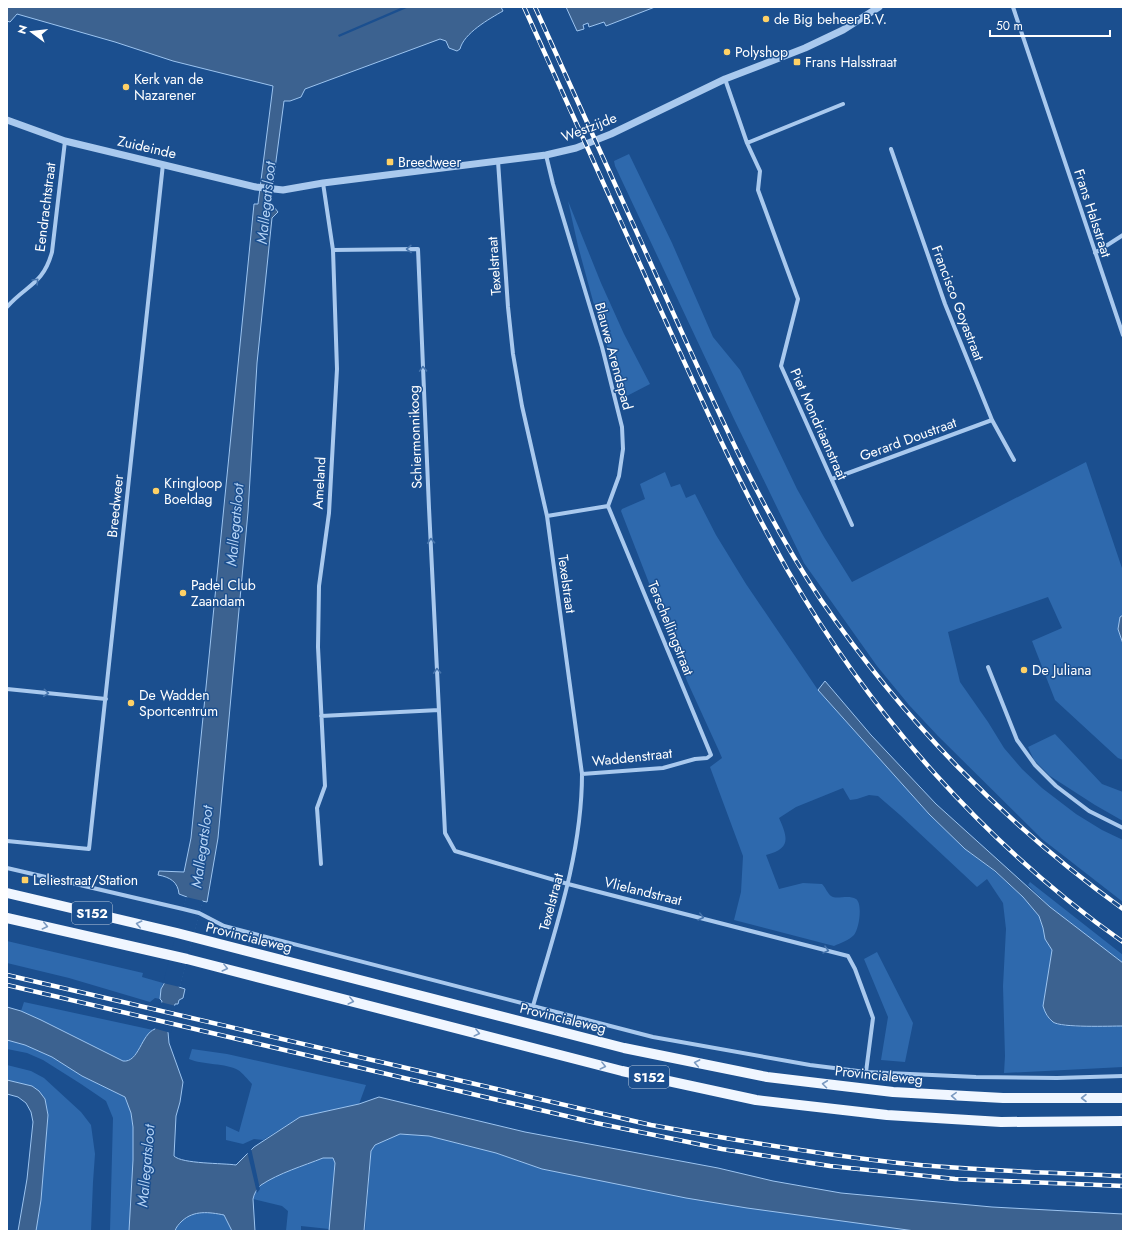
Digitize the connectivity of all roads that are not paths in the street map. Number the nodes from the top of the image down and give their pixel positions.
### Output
1 (879, 7) edge
2 (1013, 7) edge
3 (725, 79) junction
4 (843, 104) dead end
5 (7, 120) edge
6 (65, 141) junction
7 (747, 143) junction
8 (891, 149) dead end
9 (546, 155) junction
10 (498, 161) junction
11 (163, 164) junction
12 (323, 183) junction
13 (283, 190) joint
14 (1123, 236) edge
15 (333, 250) junction
16 (1095, 253) junction
17 (7, 307) edge
18 (1123, 335) edge
19 (992, 420) junction
20 (1014, 460) dead end
21 (832, 479) junction
22 (608, 506) junction
23 (547, 516) junction
24 (852, 525) dead end
25 (988, 667) dead end
26 (7, 689) edge
27 (106, 699) junction
28 (439, 710) junction
29 (321, 716) junction
30 (707, 758) joint
31 (582, 774) junction
32 (1123, 828) edge
33 (7, 841) edge
34 (321, 864) dead end
35 (7, 868) edge
36 (568, 884) junction
37 (7, 893) edge
38 (7, 918) edge
39 (533, 1006) junction
40 (866, 1072) junction
41 (1123, 1076) edge
42 (1123, 1098) edge
43 (1123, 1121) edge

1 - 3 street, Westzijde
2 - 16 street, Frans Halsstraat
3 - 7 street, Piet Mondriaanstraat
3 - 9 street, Westzijde
4 - 7 street
5 - 6 street, Zuideinde
6 - 11 street, Zuideinde
17 -> 6 street, Eendrachtstraat
7 - 21 street, Piet Mondriaanstraat
8 - 19 street, Francisco Goyastraat
9 - 10 street, Westzijde
9 - 22 street, Blauwe Arendspad
10 - 12 street, Westzijde
10 - 23 street, Texelstraat
11 - 13 street, Zuideinde
11 - 27 street, Breedweer
12 - 13 street, Westzijde
12 - 15 street, Ameland
14 - 16 street
28 -> 15 street, Schiermonnikoog
15 - 29 street, Ameland
16 - 18 street, Frans Halsstraat
19 - 20 street, Francisco Goyastraat
19 - 21 street, Gerard Doustraat
21 - 24 street, Piet Mondriaanstraat
22 - 23 street
22 - 30 street, Terschellingstraat
23 - 31 street, Texelstraat
25 - 32 street
26 -> 27 street
27 - 33 street, Breedweer
28 - 29 street
28 - 36 street, Vlielandstraat
29 - 34 street, Ameland
30 - 31 street, Waddenstraat
31 - 36 street, Texelstraat
35 - 39 street, Provincialeweg
36 - 39 street, Texelstraat
36 -> 40 street, Vlielandstraat
42 -> 37 main road, Provincialeweg / S152
38 -> 43 main road, S152
39 - 40 street, Provincialeweg
40 - 41 street, Provincialeweg

